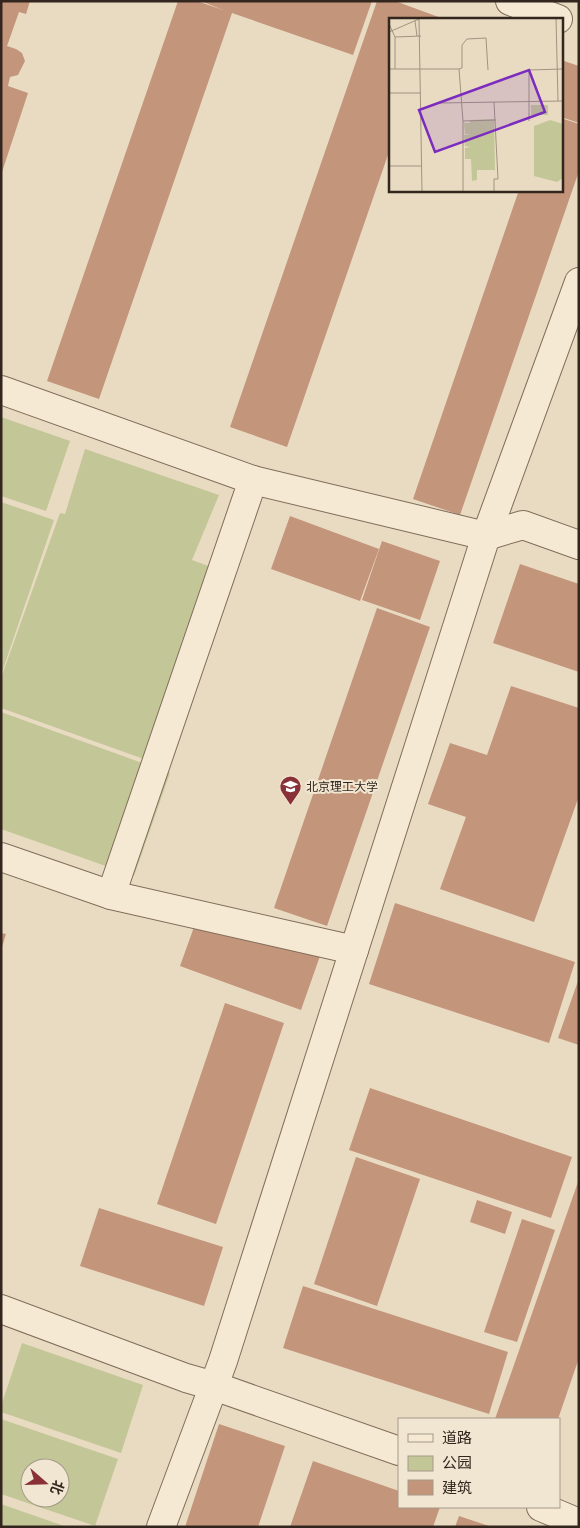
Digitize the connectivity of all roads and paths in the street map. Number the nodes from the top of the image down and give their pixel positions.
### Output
1 (510, 1) edge
2 (557, 18) edge
3 (562, 20) edge
4 (579, 26) edge
5 (579, 282) edge
6 (1, 390) edge
7 (253, 480) junction
8 (486, 536) junction
9 (579, 546) edge
10 (1, 857) edge
11 (111, 895) junction
12 (354, 950) junction
13 (1, 1309) edge
14 (214, 1386) junction
15 (398, 1451) edge
16 (543, 1508) edge
17 (579, 1523) edge
18 (161, 1527) edge

1 - 2 street
3 - 4 street
5 - 8 street
6 - 7 street
7 - 8 street
7 - 11 street
8 - 9 street
8 - 12 street
10 - 11 street
11 - 12 street
12 - 14 street
13 - 14 street
14 - 15 street
14 - 18 street
16 - 17 street

